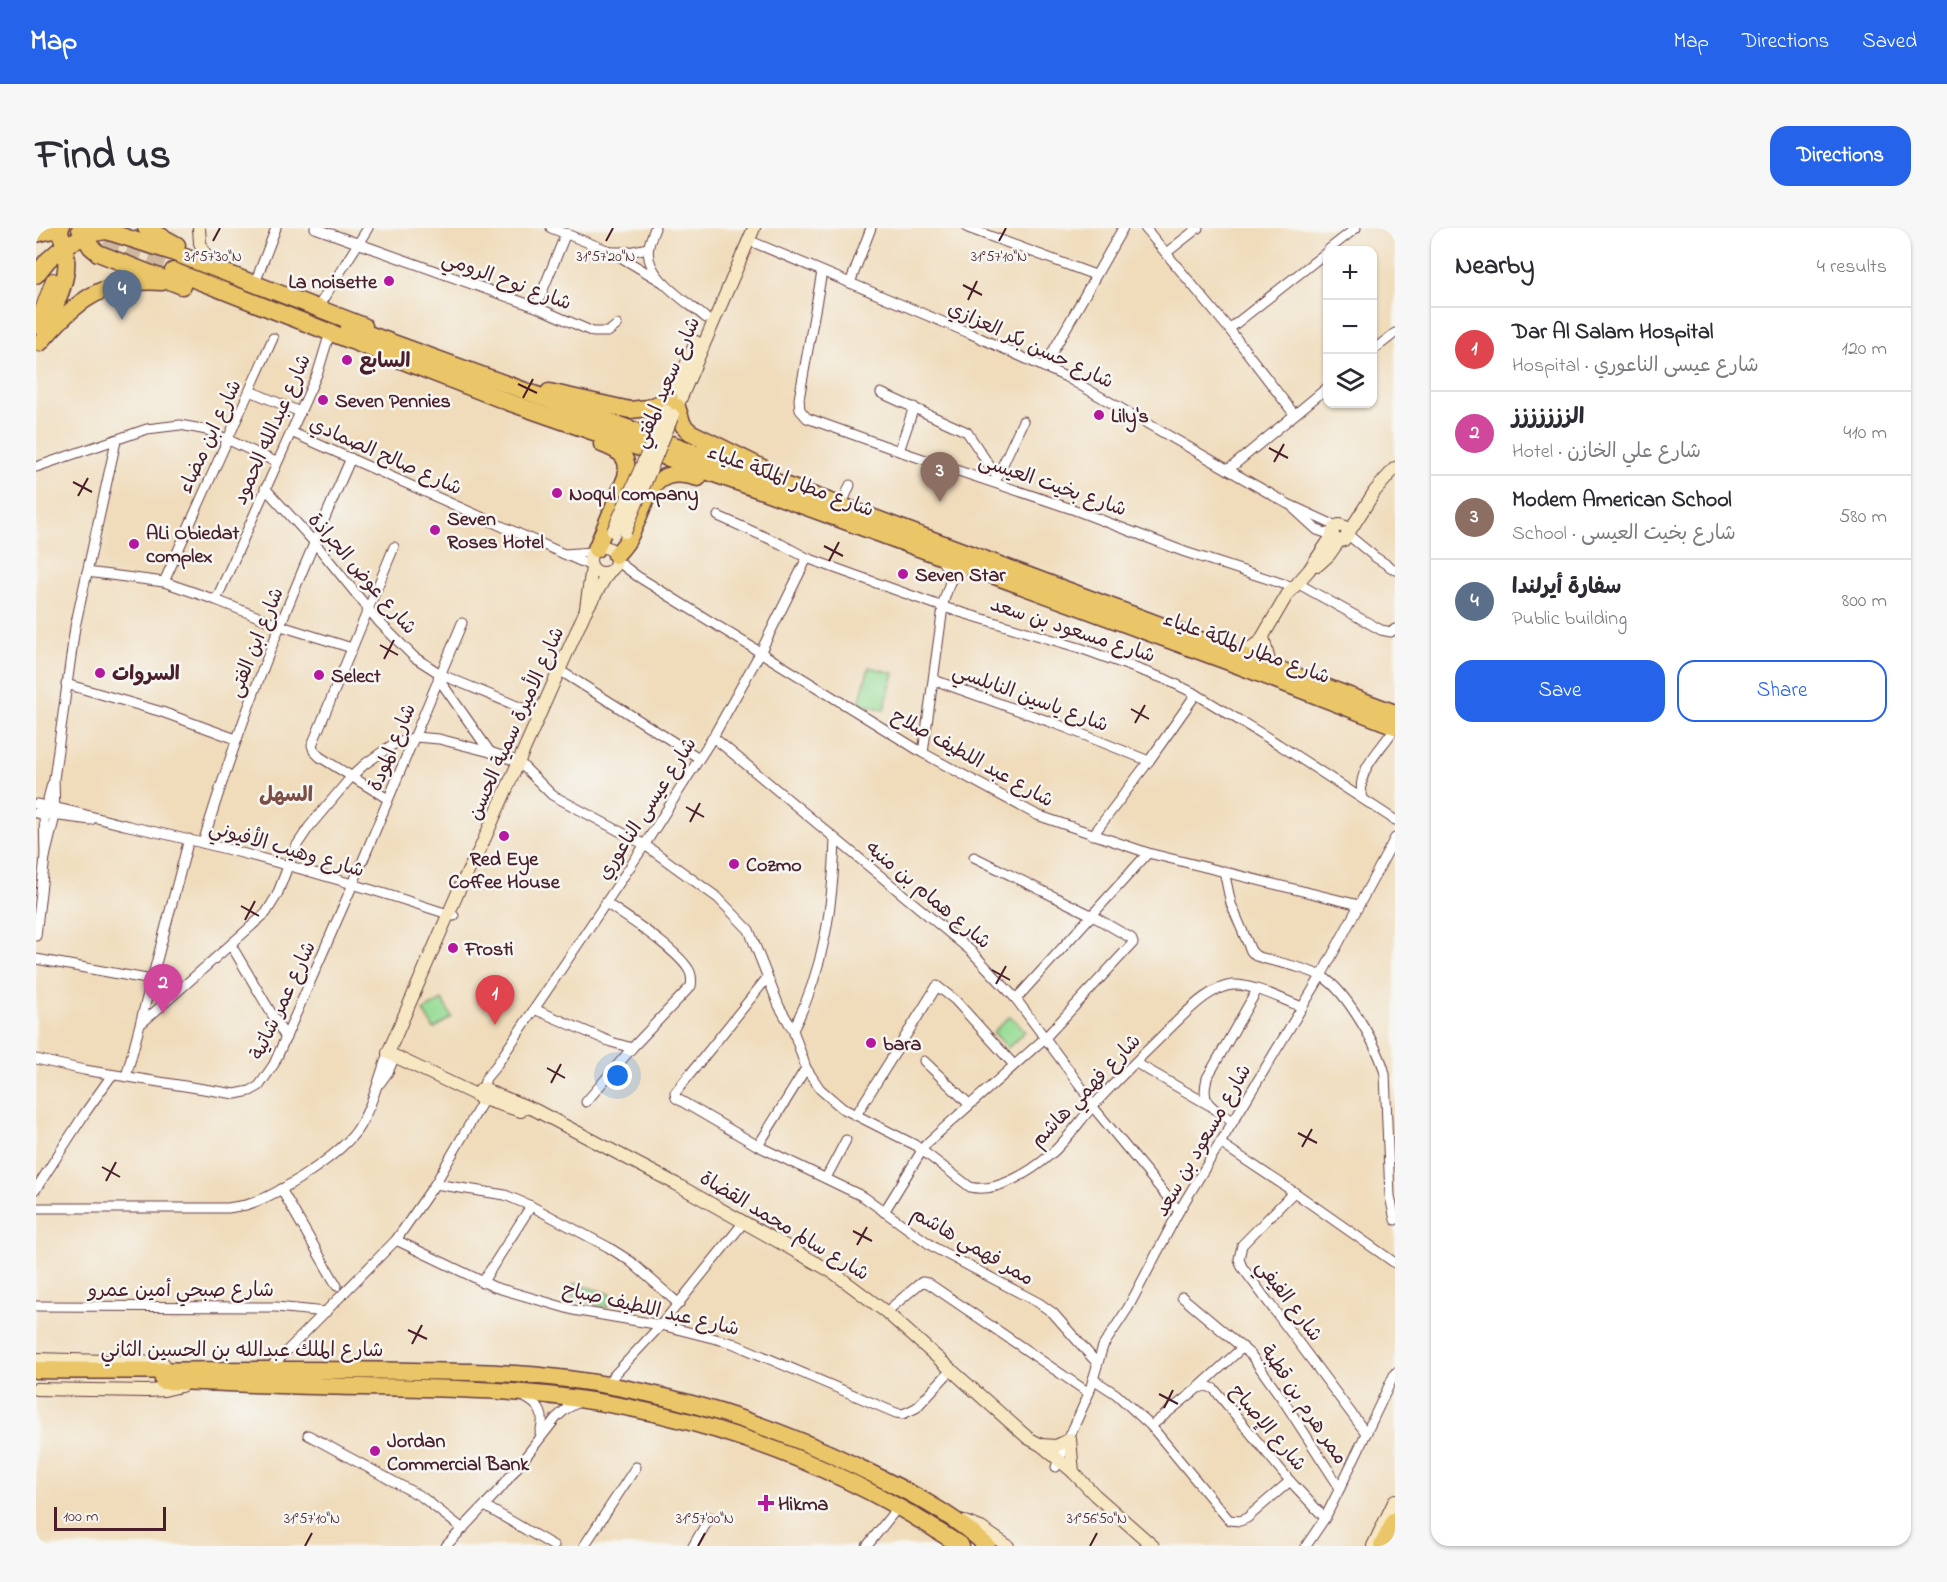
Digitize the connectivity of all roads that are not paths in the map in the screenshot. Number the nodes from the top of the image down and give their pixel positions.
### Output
1 (59, 228) edge
2 (146, 228) edge
3 (276, 228) edge
4 (368, 228) edge
5 (551, 228) edge
6 (656, 228) edge
7 (753, 228) edge
8 (871, 228) edge
9 (968, 228) edge
10 (1123, 228) edge
11 (1144, 228) edge
12 (1198, 228) edge
13 (1356, 228) edge
14 (321, 229) edge
15 (199, 231) edge
16 (82, 232) edge
17 (36, 234) edge
18 (566, 234) junction
19 (747, 234) edge
20 (356, 244) junction
21 (65, 245) junction
22 (1334, 246) edge
23 (648, 248) junction
24 (612, 252) junction
25 (1166, 253) junction
26 (1323, 255) edge
27 (206, 257) junction
28 (822, 272) junction
29 (176, 273) junction
30 (230, 274) junction
31 (1095, 275) junction
32 (45, 278) edge
33 (255, 283) junction
34 (664, 283) junction
35 (850, 283) junction
36 (36, 304) edge
37 (318, 307) junction
38 (536, 307) junction
39 (706, 318) junction
40 (617, 325) dead end
41 (1229, 329) junction
42 (1395, 333) edge
43 (273, 338) dead end
44 (328, 339) junction
45 (37, 341) edge
46 (1377, 347) edge
47 (393, 350) junction
48 (1044, 367) junction
49 (250, 391) junction
50 (1323, 391) edge
51 (881, 393) dead end
52 (512, 395) junction
53 (914, 407) junction
54 (672, 408) junction
55 (300, 412) junction
56 (1294, 414) junction
57 (1023, 421) dead end
58 (291, 432) junction
59 (228, 439) junction
60 (116, 441) junction
61 (899, 451) junction
62 (351, 458) junction
63 (276, 462) junction
64 (36, 467) edge
65 (1395, 468) edge
66 (1228, 470) junction
67 (996, 480) junction
68 (850, 484) dead end
69 (265, 488) junction
70 (793, 496) junction
71 (815, 497) junction
72 (845, 497) junction
73 (718, 516) dead end
74 (868, 516) junction
75 (1339, 534) junction
76 (314, 542) junction
77 (394, 547) dead end
78 (564, 554) junction
79 (607, 557) junction
80 (939, 557) junction
81 (807, 558) junction
82 (591, 567) junction
83 (964, 570) junction
84 (1395, 570) edge
85 (87, 572) junction
86 (164, 582) junction
87 (950, 582) junction
88 (1295, 585) junction
89 (216, 600) junction
90 (943, 607) junction
91 (369, 609) junction
92 (585, 612) junction
93 (462, 623) dead end
94 (281, 626) junction
95 (1395, 629) edge
96 (1263, 637) junction
97 (351, 648) junction
98 (760, 653) junction
99 (1239, 654) junction
100 (1270, 665) junction
101 (559, 670) junction
102 (441, 677) junction
103 (934, 680) junction
104 (66, 684) junction
105 (1196, 694) junction
106 (1395, 713) edge
107 (539, 715) junction
108 (1395, 726) edge
109 (713, 736) junction
110 (415, 737) junction
111 (236, 739) junction
112 (490, 752) junction
113 (923, 753) junction
114 (699, 759) junction
115 (1149, 760) junction
116 (519, 762) junction
117 (352, 776) junction
118 (54, 779) junction
119 (1363, 798) junction
120 (388, 799) junction
121 (40, 809) edge
122 (55, 811) junction
123 (1395, 820) edge
124 (1094, 835) junction
125 (835, 838) junction
126 (1395, 838) edge
127 (189, 839) junction
128 (203, 843) junction
129 (645, 845) junction
130 (1148, 853) junction
131 (1392, 854) edge
132 (45, 857) junction
133 (974, 857) dead end
134 (286, 866) junction
135 (1224, 871) junction
136 (353, 884) junction
137 (606, 903) junction
138 (1359, 906) junction
139 (451, 915) junction
140 (1091, 915) junction
141 (36, 936) edge
142 (231, 945) junction
143 (36, 959) edge
144 (1321, 976) junction
145 (767, 978) junction
146 (152, 980) junction
147 (1257, 990) junction
148 (1016, 999) junction
149 (1302, 1007) junction
150 (534, 1009) junction
151 (142, 1023) junction
152 (793, 1030) junction
153 (286, 1038) junction
154 (1045, 1038) junction
155 (632, 1048) junction
156 (393, 1051) junction
157 (36, 1059) edge
158 (924, 1061) dead end
159 (1136, 1063) junction
160 (1014, 1065) junction
161 (806, 1068) junction
162 (112, 1075) junction
163 (126, 1077) junction
164 (484, 1094) junction
165 (586, 1102) dead end
166 (969, 1104) junction
167 (1209, 1105) junction
168 (1093, 1107) junction
169 (856, 1115) junction
170 (1233, 1121) junction
171 (846, 1140) dead end
172 (1220, 1143) junction
173 (758, 1146) junction
174 (921, 1150) junction
175 (826, 1178) junction
176 (435, 1184) junction
177 (36, 1189) edge
178 (281, 1189) junction
179 (1294, 1192) junction
180 (531, 1206) junction
181 (36, 1208) edge
182 (1179, 1211) junction
183 (884, 1212) junction
184 (1395, 1220) edge
185 (744, 1222) junction
186 (396, 1240) junction
187 (1395, 1263) edge
188 (482, 1283) junction
189 (338, 1286) dead end
190 (1182, 1297) dead end
191 (679, 1304) junction
192 (36, 1306) edge
193 (326, 1312) junction
194 (886, 1312) junction
195 (661, 1325) junction
196 (1243, 1347) junction
197 (36, 1359) edge
198 (1096, 1362) junction
199 (269, 1369) junction
200 (36, 1370) edge
201 (951, 1370) junction
202 (1395, 1373) edge
203 (149, 1376) junction
204 (191, 1376) junction
205 (1093, 1378) junction
206 (36, 1380) edge
207 (605, 1385) junction
208 (1198, 1388) junction
209 (36, 1389) edge
210 (514, 1392) junction
211 (1089, 1393) junction
212 (581, 1401) junction
213 (1151, 1426) junction
214 (1366, 1433) junction
215 (308, 1434) dead end
216 (538, 1438) junction
217 (1028, 1438) junction
218 (1070, 1439) junction
219 (1041, 1445) junction
220 (1058, 1464) junction
221 (636, 1467) dead end
222 (1073, 1472) junction
223 (1290, 1481) junction
224 (1340, 1488) junction
225 (1095, 1495) junction
226 (1395, 1500) edge
227 (485, 1506) junction
228 (898, 1508) junction
229 (948, 1516) junction
230 (710, 1517) dead end
231 (1325, 1518) junction
232 (1395, 1521) edge
233 (462, 1529) junction
234 (1395, 1541) edge
235 (955, 1543) edge
236 (869, 1545) edge
237 (446, 1546) edge
238 (554, 1546) edge
239 (584, 1546) edge
240 (693, 1546) edge
241 (987, 1546) edge
242 (1008, 1546) edge
243 (1153, 1546) edge
244 (1306, 1546) edge
245 (1373, 1546) edge
246 (1382, 1546) edge
247 (1392, 1546) edge

1 - 17 highway
1 - 21 highway
2 - 27 highway
3 - 33 street
4 - 20 street
5 - 18 street
6 - 23 street
7 - 19 street, شارع سعيد المفتي
8 - 35 street
9 - 31 street
10 - 31 street
11 - 25 street
12 - 25 street
13 - 22 street
14 - 20 street, شارع نوح الرومي
15 - 27 street
16 - 21 highway
16 - 29 highway
16 - 30 highway
18 - 24 street
18 - 38 street
19 - 28 street, شارع حسن بكر العزازي
19 - 39 street, شارع سعيد المفتي
19 - 54 street, شارع سعيد المفتي
20 - 37 street
20 - 38 street, شارع نوح الرومي
21 - 32 highway
21 - 45 highway
23 - 24 street
23 - 34 street
24 - 34 street
25 - 41 street
26 - 41 street
27 - 30 highway
28 - 35 street, شارع حسن بكر العزازي
28 - 61 street, شارع بخيت العيسى
29 - 44 highway
29 - 45 highway
29 - 47 highway, شارع مطار الملكة علياء
30 - 33 highway
31 - 48 street
32 - 36 main road
32 - 45 main road
33 - 37 highway
34 - 39 street
35 - 48 street, شارع حسن بكر العزازي
37 - 47 highway
38 - 40 street, شارع نوح الرومي
39 - 54 street, شارع سعيد المفتي
41 - 56 street
42 - 46 street
43 - 49 street, شارع ابن مضاء
44 - 47 highway
44 - 55 street, شارع عبدالله الحمود
47 - 52 highway, شارع مطار الملكة علياء
48 - 66 street, شارع حسن بكر العزازي
49 - 55 street
49 - 59 street, شارع ابن مضاء
50 - 56 street
51 - 53 street
52 - 54 highway
52 - 70 highway, شارع مطار الملكة علياء
52 - 79 highway
53 - 61 street
53 - 67 street
54 - 70 highway
54 - 79 street, شارع سعيد المفتي, bridge
55 - 58 street, شارع عبدالله الحمود
56 - 66 street
57 - 67 street
58 - 62 street, شارع صالح الصمادي
58 - 63 street, شارع عبدالله الحمود
59 - 60 street
59 - 63 street
59 - 86 street, شارع ابن مضاء
60 - 64 street
60 - 85 street
61 - 67 street, شارع بخيت العيسى
62 - 76 street, شارع ابن الفتى
62 - 78 street, شارع صالح الصمادي
63 - 69 street, شارع عبدالله الحمود
65 - 75 street
66 - 75 street, شارع حسن بكر العزازي
67 - 88 street, شارع بخيت العيسى
68 - 72 street
69 - 76 street, شارع عوض الجراذة
69 - 89 street, شارع عبدالله الحمود
70 - 71 highway, شارع مطار الملكة علياء
70 - 79 highway
70 - 80 highway, شارع مطار الملكة علياء
71 - 72 street
71 - 74 highway, شارع مطار الملكة علياء
72 - 74 street
73 - 81 street, شارع مسعود بن سعد
74 - 99 highway, شارع مطار الملكة علياء
75 - 84 street, شارع حسن بكر العزازي
75 - 88 street
76 - 91 street, شارع عوض الجراذة
76 - 94 street, شارع ابن الفتى
77 - 91 street
78 - 79 street, شارع صالح الصمادي
78 - 82 street, شارع صالح الصمادي
79 - 82 street, شارع الأميرة سمية الحسن
79 - 82 street
79 - 92 street, شارع الأميرة سمية الحسن
79 - 98 street, شارع عبد اللطيف صلاح
80 - 83 highway, شارع مطار الملكة علياء
80 - 87 street
81 - 90 street, شارع مسعود بن سعد
81 - 98 street, شارع عيسى الناعوري
82 - 92 street, شارع الأميرة سمية الحسن
83 - 87 street
83 - 108 highway, شارع مطار الملكة علياء
85 - 86 street
85 - 104 street
86 - 89 street
87 - 90 street
88 - 95 street, شارع بخيت العيسى
88 - 96 street
89 - 94 street
90 - 103 street
90 - 105 street, شارع مسعود بن سعد
91 - 97 street
91 - 102 street, شارع عوض الجراذة
92 - 101 street, شارع الأميرة سمية الحسن
93 - 102 street, شارع المودة
94 - 97 street
94 - 111 street, شارع ابن الفتى
96 - 99 street
96 - 100 street
97 - 117 street
98 - 109 street, شارع عيسى الناعوري
98 - 113 street, شارع عبد اللطيف صلاح
99 - 100 highway, شارع مطار الملكة علياء
100 - 106 highway, شارع مطار الملكة علياء
101 - 107 street, شارع الأميرة سمية الحسن
101 - 114 street
102 - 107 street, شارع عوض الجراذة
102 - 110 street, شارع المودة
102 - 112 street
103 - 113 street
103 - 115 street, شارع ياسين النابلسي
104 - 111 street
104 - 118 street
105 - 115 street
105 - 119 street, شارع مسعود بن سعد
107 - 116 street, شارع الأميرة سمية الحسن
108 - 119 street
109 - 114 street, شارع عيسى الناعوري
109 - 125 street, شارع همام بن منبه
110 - 112 street
110 - 117 street
110 - 120 street, شارع المودة
111 - 128 street, شارع ابن الفتى
112 - 116 street
113 - 124 street, شارع عبد اللطيف صلاح
114 - 129 street, شارع عيسى الناعوري
115 - 124 street
116 - 129 street, شارع فهمي هاشم
116 - 139 street, شارع الأميرة سمية الحسن
117 - 120 street
117 - 134 street
118 - 121 street
118 - 122 street
119 - 123 street, شارع مسعود بن سعد
120 - 136 street, شارع المودة
121 - 122 street, شارع وهيب الأفيوني
121 - 132 street
122 - 127 street, شارع وهيب الأفيوني
122 - 132 street
124 - 130 street, شارع عبد اللطيف صلاح
125 - 148 street, شارع همام بن منبه
125 - 152 street
126 - 131 street, شارع مسعود بن سعد
127 - 128 street, شارع وهيب الأفيوني
127 - 146 street
128 - 134 street, شارع وهيب الأفيوني
129 - 137 street, شارع عيسى الناعوري
129 - 145 street, شارع فهمي هاشم
130 - 135 street, شارع عبد اللطيف صلاح
130 - 140 street
131 - 138 street, شارع مسعود بن سعد
132 - 141 street
133 - 140 street
134 - 136 street, شارع وهيب الأفيوني
134 - 142 street
135 - 138 street, شارع عبد اللطيف صلاح
135 - 144 street
136 - 139 street, شارع وهيب الأفيوني
136 - 153 street, شارع عمر شاتية
137 - 150 street, شارع عيسى الناعوري
137 - 155 street
138 - 144 street, شارع مسعود بن سعد
139 - 156 street, شارع الأميرة سمية الحسن
140 - 148 street
140 - 154 street
142 - 151 street
142 - 153 street
143 - 146 street
144 - 149 street, شارع مسعود بن سعد
144 - 184 street
145 - 152 street, شارع فهمي هاشم
145 - 173 street, ممر فهمي هاشم
146 - 151 street
147 - 149 street, شارع فهمي هاشم
147 - 159 street, شارع فهمي هاشم
147 - 167 street
148 - 154 street, شارع همام بن منبه
149 - 170 street, شارع مسعود بن سعد
150 - 155 street
150 - 164 street, شارع عيسى الناعوري
151 - 163 street
152 - 161 street, شارع فهمي هاشم
153 - 163 street, شارع عمر شاتية
154 - 160 street
154 - 168 street, شارع همام بن منبه
155 - 165 street
156 - 164 street, شارع سالم محمد القضاة
156 - 178 street, شارع الأميرة سمية الحسن
157 - 162 street, شارع عمر شاتية
158 - 166 street
159 - 167 street
159 - 168 street, شارع فهمي هاشم
160 - 166 street
160 - 169 street
161 - 169 street, شارع فهمي هاشم
161 - 173 street
162 - 163 street, شارع عمر شاتية
162 - 177 street
164 - 176 street
164 - 185 street, شارع سالم محمد القضاة
166 - 174 street
167 - 170 street
168 - 174 street, شارع فهمي هاشم
168 - 182 street, شارع همام بن منبه
169 - 174 street, شارع فهمي هاشم
170 - 172 street, شارع مسعود بن سعد
171 - 175 street
172 - 179 street
172 - 182 street, شارع مسعود بن سعد
173 - 175 street, ممر فهمي هاشم
174 - 183 street
175 - 183 street, ممر فهمي هاشم
176 - 180 street
176 - 186 street
178 - 181 street, شارع الأميرة سمية الحسن
178 - 189 street
179 - 187 street
179 - 214 street, شارع الفيفي
180 - 188 street
180 - 191 street
182 - 198 street, شارع مسعود بن سعد
183 - 198 street, ممر فهمي هاشم
185 - 191 street
185 - 194 street, شارع سالم محمد القضاة
186 - 188 street, شارع عبد اللطيف صباح
186 - 193 street
188 - 195 street, شارع عبد اللطيف صباح
190 - 196 street, ممر هرم بن قطبة
191 - 195 street
192 - 193 street, شارع صبحي أمين عمرو
193 - 199 street
194 - 201 street, شارع سالم محمد القضاة
194 - 211 street
195 - 201 street, شارع عبد اللطيف صباح
195 - 207 street
196 - 208 street
196 - 224 street, ممر هرم بن قطبة
197 - 204 street
198 - 205 street, شارع مسعود بن سعد
199 - 204 highway, شارع الملك عبدالله بن الحسين الثاني
199 - 207 highway, شارع الملك عبدالله بن الحسين الثاني
200 - 203 highway, شارع الملك عبدالله بن الحسين الثاني
201 - 217 street, شارع سالم محمد القضاة
202 - 214 street
203 - 204 highway, شارع الملك عبدالله بن الحسين الثاني
203 - 206 highway, شارع الملك عبدالله بن الحسين الثاني
204 - 209 street
204 - 210 highway, شارع الملك عبدالله بن الحسين الثاني
205 - 211 street, شارع مسعود بن سعد
205 - 213 street
207 - 229 highway, شارع الملك عبدالله بن الحسين الثاني
208 - 213 street, شارع الإصباح
208 - 223 street, شارع الإصباح
210 - 212 highway, شارع الملك عبدالله بن الحسين الثاني
210 - 216 street
211 - 218 street, شارع مسعود بن سعد
212 - 216 street
212 - 228 highway, شارع الملك عبدالله بن الحسين الثاني
213 - 223 street
214 - 224 street
215 - 233 street
216 - 227 street
217 - 219 street, شارع سالم محمد القضاة
217 - 220 street, شارع سالم محمد القضاة
218 - 219 street
218 - 220 street, شارع مسعود بن سعد
218 - 222 street
219 - 220 street, شارع سالم محمد القضاة
220 - 222 street, شارع سالم محمد القضاة
220 - 225 street, شارع سالم محمد القضاة
221 - 239 street
222 - 225 street, شارع سالم محمد القضاة
223 - 231 street, شارع الإصباح
224 - 231 street
225 - 243 street, شارع سالم محمد القضاة
226 - 245 street
227 - 233 street
227 - 238 street
228 - 235 highway, شارع الملك عبدالله بن الحسين الثاني
228 - 236 street
229 - 241 highway, شارع الملك عبدالله بن الحسين الثاني
229 - 242 street
230 - 240 street
231 - 244 street
232 - 246 highway
233 - 237 street
234 - 247 street

